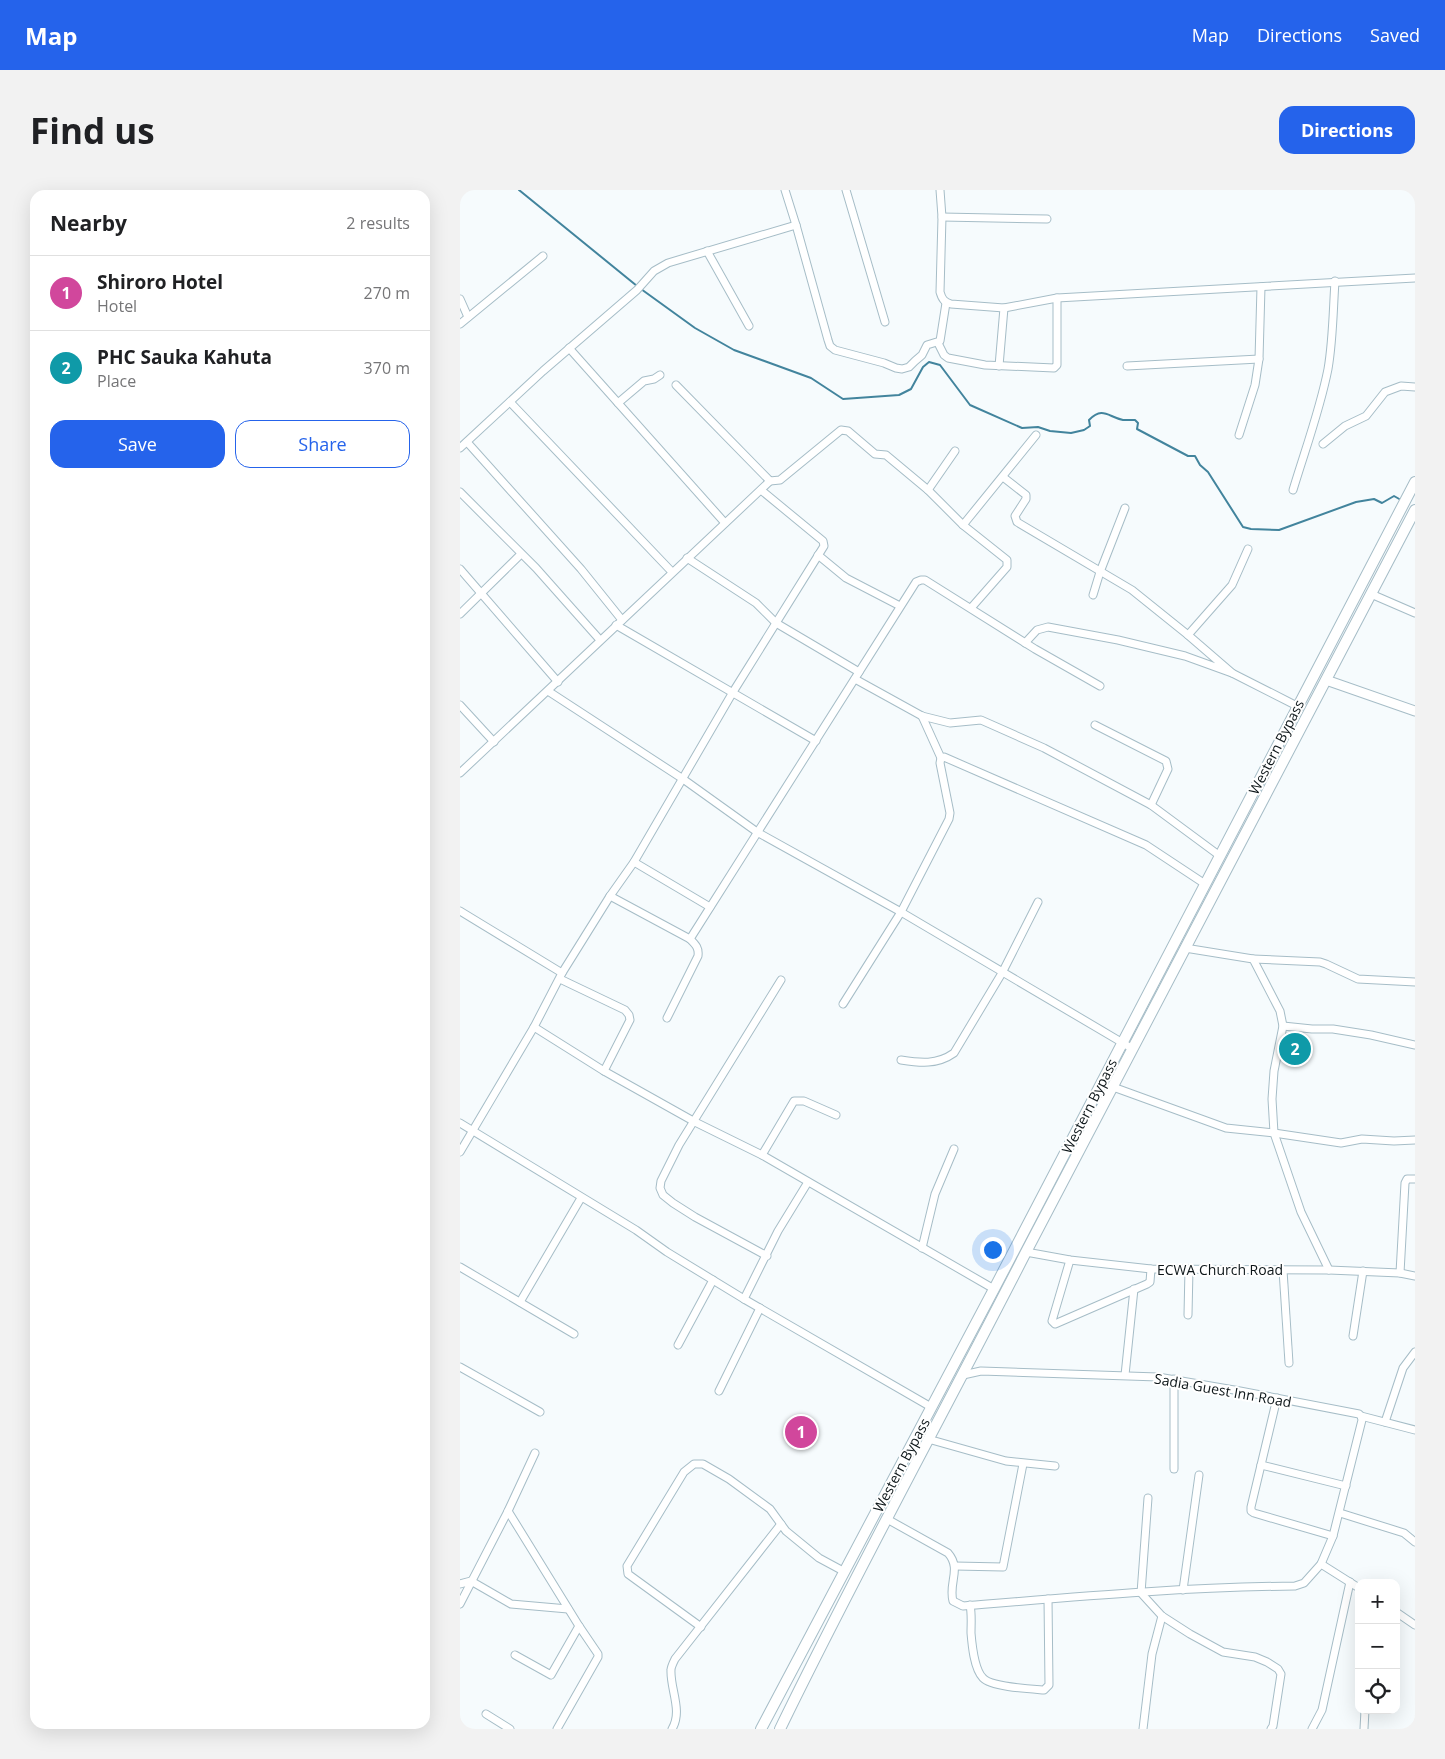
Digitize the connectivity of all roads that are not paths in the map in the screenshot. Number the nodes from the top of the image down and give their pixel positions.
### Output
1 (785, 190) edge
2 (846, 190) edge
3 (940, 190) edge
4 (942, 217) junction
5 (1047, 219) dead end
6 (796, 225) junction
7 (707, 251) junction
8 (543, 256) dead end
9 (1415, 278) edge
10 (1334, 282) junction
11 (1261, 287) junction
12 (1056, 298) junction
13 (460, 300) edge
14 (946, 303) junction
15 (1004, 308) junction
16 (468, 317) junction
17 (885, 322) dead end
18 (460, 324) edge
19 (750, 326) dead end
20 (938, 343) junction
21 (569, 348) junction
22 (1259, 359) junction
23 (999, 366) junction
24 (1126, 366) dead end
25 (660, 374) dead end
26 (676, 385) dead end
27 (1415, 387) edge
28 (510, 402) junction
29 (618, 403) junction
30 (1036, 435) dead end
31 (1239, 435) dead end
32 (1323, 444) dead end
33 (462, 445) edge
34 (956, 451) dead end
35 (1003, 477) junction
36 (770, 481) junction
37 (1415, 482) edge
38 (761, 490) junction
39 (928, 490) junction
40 (1293, 490) dead end
41 (460, 492) edge
42 (1126, 508) dead end
43 (1415, 510) edge
44 (725, 523) junction
45 (963, 525) junction
46 (1248, 549) dead end
47 (521, 554) junction
48 (818, 555) junction
49 (687, 558) junction
50 (460, 569) edge
51 (672, 572) junction
52 (1100, 572) junction
53 (481, 593) junction
54 (1371, 594) junction
55 (1093, 595) dead end
56 (900, 606) junction
57 (971, 608) junction
58 (1415, 613) edge
59 (460, 614) edge
60 (619, 622) junction
61 (776, 623) junction
62 (1188, 635) junction
63 (600, 640) junction
64 (1025, 643) junction
65 (1232, 673) junction
66 (857, 676) junction
67 (1326, 680) junction
68 (558, 682) junction
69 (1100, 686) dead end
70 (548, 691) junction
71 (733, 692) junction
72 (460, 705) edge
73 (1297, 706) junction
74 (1415, 710) edge
75 (922, 716) junction
76 (1095, 724) dead end
77 (816, 741) junction
78 (494, 742) junction
79 (941, 758) junction
80 (460, 773) edge
81 (683, 779) junction
82 (1152, 805) junction
83 (757, 832) junction
84 (1220, 856) junction
85 (634, 862) junction
86 (1205, 884) junction
87 (610, 896) junction
88 (1038, 902) dead end
89 (710, 907) junction
90 (460, 911) edge
91 (901, 912) junction
92 (690, 939) junction
93 (1185, 948) junction
94 (1253, 959) junction
95 (1002, 973) junction
96 (561, 976) junction
97 (781, 980) dead end
98 (1415, 982) edge
99 (843, 1004) dead end
100 (667, 1018) dead end
101 (534, 1026) junction
102 (1283, 1026) junction
103 (1122, 1043) junction
104 (1415, 1044) edge
105 (1132, 1049) junction
106 (901, 1060) dead end
107 (604, 1070) junction
108 (1112, 1087) junction
109 (836, 1115) dead end
110 (695, 1122) junction
111 (460, 1124) edge
112 (472, 1132) junction
113 (1274, 1132) junction
114 (1415, 1140) edge
115 (954, 1149) dead end
116 (460, 1152) edge
117 (762, 1155) junction
118 (1415, 1179) edge
119 (808, 1182) junction
120 (581, 1198) junction
121 (922, 1248) junction
122 (1026, 1252) junction
123 (767, 1256) junction
124 (1070, 1260) junction
125 (460, 1267) edge
126 (1151, 1269) junction
127 (1189, 1269) junction
128 (1284, 1270) junction
129 (1329, 1270) junction
130 (1364, 1271) junction
131 (1400, 1274) junction
132 (1415, 1276) edge
133 (713, 1280) junction
134 (994, 1288) junction
135 (1134, 1289) junction
136 (744, 1300) junction
137 (520, 1302) junction
138 (760, 1308) junction
139 (1188, 1315) dead end
140 (574, 1334) dead end
141 (1353, 1336) dead end
142 (678, 1345) dead end
143 (1415, 1352) edge
144 (973, 1356) junction
145 (1289, 1363) dead end
146 (460, 1367) edge
147 (981, 1371) junction
148 (963, 1375) junction
149 (1125, 1376) junction
150 (1174, 1379) junction
151 (719, 1391) dead end
152 (1277, 1398) junction
153 (931, 1407) junction
154 (540, 1412) dead end
155 (1361, 1416) junction
156 (1385, 1422) junction
157 (1415, 1430) edge
158 (928, 1439) junction
159 (535, 1453) dead end
160 (1023, 1464) junction
161 (1261, 1465) junction
162 (1055, 1466) dead end
163 (1174, 1469) dead end
164 (1199, 1475) dead end
165 (1346, 1486) junction
166 (1148, 1498) dead end
167 (508, 1511) junction
168 (1340, 1514) junction
169 (887, 1519) junction
170 (781, 1524) junction
171 (1333, 1536) junction
172 (1415, 1542) edge
173 (1321, 1564) junction
174 (955, 1566) junction
175 (845, 1572) junction
176 (471, 1581) junction
177 (1350, 1582) junction
178 (460, 1584) edge
179 (1355, 1585) edge
180 (1183, 1590) junction
181 (1140, 1593) junction
182 (1048, 1599) junction
183 (460, 1604) edge
184 (970, 1605) junction
185 (568, 1609) junction
186 (1400, 1615) edge
187 (1162, 1616) junction
188 (1415, 1625) edge
189 (578, 1626) junction
190 (701, 1627) junction
191 (515, 1655) dead end
192 (486, 1714) dead end
193 (1365, 1714) edge
194 (506, 1728) edge
195 (557, 1729) edge
196 (672, 1729) edge
197 (761, 1729) edge
198 (780, 1729) edge
199 (1143, 1729) edge
200 (1271, 1729) edge
201 (1312, 1729) edge
202 (1364, 1729) edge

1 - 6 street
2 - 17 street
3 - 4 street
4 - 5 street
4 - 14 street
6 - 7 street
6 - 20 street
7 - 19 street
7 - 21 street
8 - 16 street
9 - 10 street
10 - 11 street
10 - 40 street
11 - 12 street
11 - 22 street
12 - 15 street
12 - 23 street
13 - 16 street
14 - 15 street
14 - 20 street
15 - 23 street
16 - 18 street
20 - 23 street
21 - 28 street
21 - 29 street
22 - 24 street
22 - 31 street
25 - 29 street
26 - 36 street
27 - 32 street
28 - 33 street
28 - 51 street
29 - 44 street
30 - 35 street
33 - 60 street
34 - 39 street
35 - 45 street
35 - 52 street
36 - 38 street
36 - 39 street
37 - 73 main road, Western Bypass
38 - 44 street
38 - 48 street
39 - 45 street
41 - 47 street
42 - 52 street
43 - 54 main road, Western Bypass
44 - 49 street
45 - 57 street
46 - 62 street
47 - 53 street
47 - 63 street
48 - 56 street
48 - 61 street
49 - 51 street
49 - 61 street
50 - 53 street
51 - 60 street
52 - 55 street
52 - 62 street
53 - 59 street
53 - 68 street
54 - 58 street
54 - 67 main road, Western Bypass
56 - 57 street
56 - 66 street
57 - 64 street
60 - 63 street
60 - 71 street
61 - 66 street
61 - 71 street
62 - 65 street
63 - 68 street
64 - 65 street
64 - 69 street
65 - 73 street
66 - 75 street
66 - 77 street
67 - 74 street
67 - 93 main road, Western Bypass
68 - 70 street
70 - 78 street
70 - 81 street
71 - 77 street
71 - 81 street
72 - 78 street
73 - 84 main road, Western Bypass
75 - 79 street
75 - 82 street
76 - 82 street
77 - 83 street
78 - 80 street
79 - 86 street
79 - 91 street
81 - 83 street
81 - 85 street
82 - 84 street
83 - 89 street
83 - 91 street
84 - 86 main road, Western Bypass
85 - 87 street
85 - 89 street
86 - 103 main road, Western Bypass
87 - 92 street
87 - 96 street
88 - 95 street
89 - 92 street
90 - 96 street
91 - 95 street
91 - 99 street
92 - 100 street
93 - 94 street
93 - 105 main road, Western Bypass
94 - 98 street
94 - 102 street
95 - 103 street
95 - 106 street
96 - 101 street
96 - 107 street
97 - 110 street
101 - 107 street
101 - 112 street
102 - 104 street
102 - 113 street
103 - 105 street
103 - 134 main road, Western Bypass
105 - 108 main road, Western Bypass
107 - 110 street
108 - 113 street
108 - 122 main road, Western Bypass
109 - 117 street
110 - 117 street
110 - 123 street
111 - 112 street
112 - 116 street
112 - 120 street
113 - 114 street
113 - 129 street
115 - 121 street
117 - 119 street
118 - 131 street
119 - 121 street
119 - 123 street
120 - 133 street
120 - 137 street
121 - 134 street
122 - 124 street, ECWA Church Road
122 - 144 main road, Western Bypass
123 - 136 street
124 - 126 street, ECWA Church Road
124 - 135 street
125 - 137 street
126 - 127 street, ECWA Church Road
126 - 135 street
127 - 128 street, ECWA Church Road
127 - 139 street
128 - 129 street, ECWA Church Road
128 - 145 street
129 - 130 street, ECWA Church Road
130 - 131 street, ECWA Church Road
130 - 141 street
131 - 132 street, ECWA Church Road
133 - 136 street
133 - 142 street
134 - 153 main road, Western Bypass
135 - 149 street
136 - 138 street
137 - 140 street
138 - 151 street
138 - 153 street
143 - 156 street
144 - 147 street
144 - 148 main road, Western Bypass
146 - 154 street
147 - 148 street, Sadia Guest Inn Road
147 - 149 street, Sadia Guest Inn Road
148 - 158 main road, Western Bypass
149 - 150 street, Sadia Guest Inn Road
150 - 152 street, Sadia Guest Inn Road
150 - 163 street
152 - 155 street, Sadia Guest Inn Road
152 - 161 street
153 - 175 main road, Western Bypass
155 - 156 street, Sadia Guest Inn Road
155 - 165 street
156 - 157 street, Sadia Guest Inn Road
158 - 160 street
158 - 169 main road, Western Bypass
159 - 167 street
160 - 162 street
160 - 174 street
161 - 165 street
161 - 171 street
164 - 180 street
165 - 168 street
166 - 181 street
167 - 176 street
167 - 185 street
168 - 171 street
168 - 172 street
169 - 174 street
169 - 198 main road, Western Bypass
170 - 175 street
170 - 190 street
170 - 190 street
171 - 173 street
173 - 177 street
173 - 180 street
174 - 184 street
175 - 197 main road, Western Bypass
176 - 178 street
176 - 183 street
176 - 185 street
177 - 179 street
177 - 201 street
180 - 181 street
181 - 182 street
181 - 187 street
182 - 184 street
182 - 184 street
185 - 189 street
186 - 188 street
187 - 199 street
187 - 200 street
189 - 191 street
189 - 195 street
190 - 196 street
192 - 194 street
193 - 202 street

